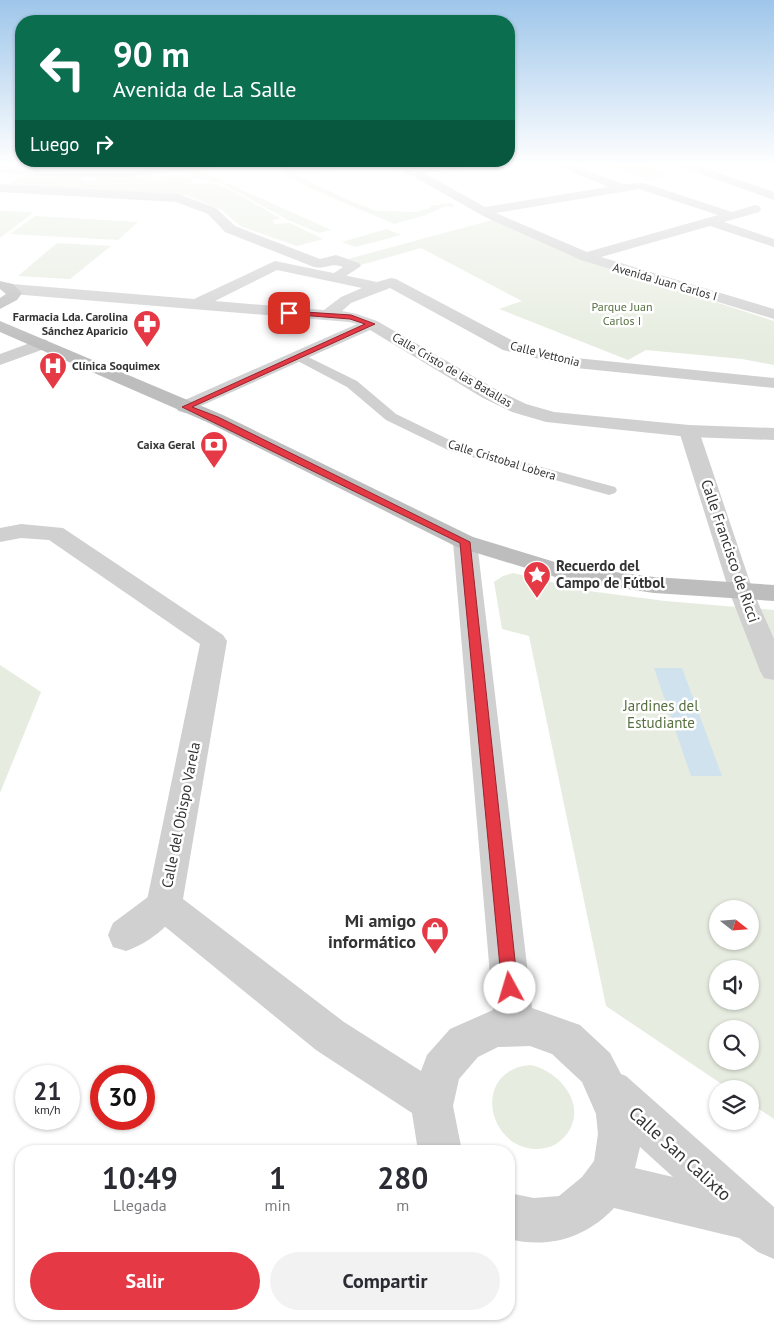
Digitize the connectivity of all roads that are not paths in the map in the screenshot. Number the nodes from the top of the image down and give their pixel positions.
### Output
1 (226, 225) edge
2 (515, 225) edge
3 (699, 225) edge
4 (721, 225) edge
5 (774, 243) edge
6 (586, 257) junction
7 (335, 277) junction
8 (384, 285) junction
9 (6, 287) edge
10 (0, 304) edge
11 (195, 305) junction
12 (774, 314) edge
13 (327, 316) junction
14 (372, 324) junction
15 (1, 325) edge
16 (41, 344) junction
17 (298, 356) junction
18 (0, 360) edge
19 (774, 383) edge
20 (186, 407) junction
21 (688, 431) junction
22 (774, 434) edge
23 (610, 490) dead end
24 (0, 535) edge
25 (465, 542) junction
26 (741, 591) junction
27 (774, 593) edge
28 (774, 670) edge
29 (164, 905) junction
30 (126, 935) dead end
31 (514, 1024) junction
32 (611, 1091) junction
33 (432, 1102) junction
34 (438, 1145) edge
35 (606, 1184) junction
36 (515, 1218) edge
37 (762, 1227) edge

1 - 7 street
2 - 6 street, Avenida Juan Carlos I
3 - 6 street
4 - 5 street
6 - 12 street, Avenida Juan Carlos I
7 - 8 street, Calle Vettonia
7 - 11 street, Calle Vettonia
8 - 13 street
8 - 19 street, Calle Vettonia
9 - 10 main road
9 - 11 street, Calle Cristo de las Batallas
11 - 13 street, Calle Cristo de las Batallas
13 - 14 street, Calle Cristo de las Batallas
14 - 17 street
14 - 21 street, Calle Cristo de las Batallas
15 - 16 main road
16 - 18 street
16 - 20 main road
17 - 20 street
17 - 23 lane, Calle Cristobal Lobera
20 - 25 main road
21 - 22 street, Calle Cristo de las Batallas
21 - 26 street, Calle Francisco de Ricci
24 - 29 street, Calle del Obispo Varela
25 - 26 main road
25 - 31 street
26 - 27 main road
26 - 28 street, Calle Francisco de Ricci
29 - 30 street
29 - 33 street, Calle del Obispo Varela
31 - 32 street
31 - 33 street
32 - 35 street
32 - 37 street, Calle San Calixto
33 - 34 street
35 - 36 street
35 - 37 street, Calle San Calixto

